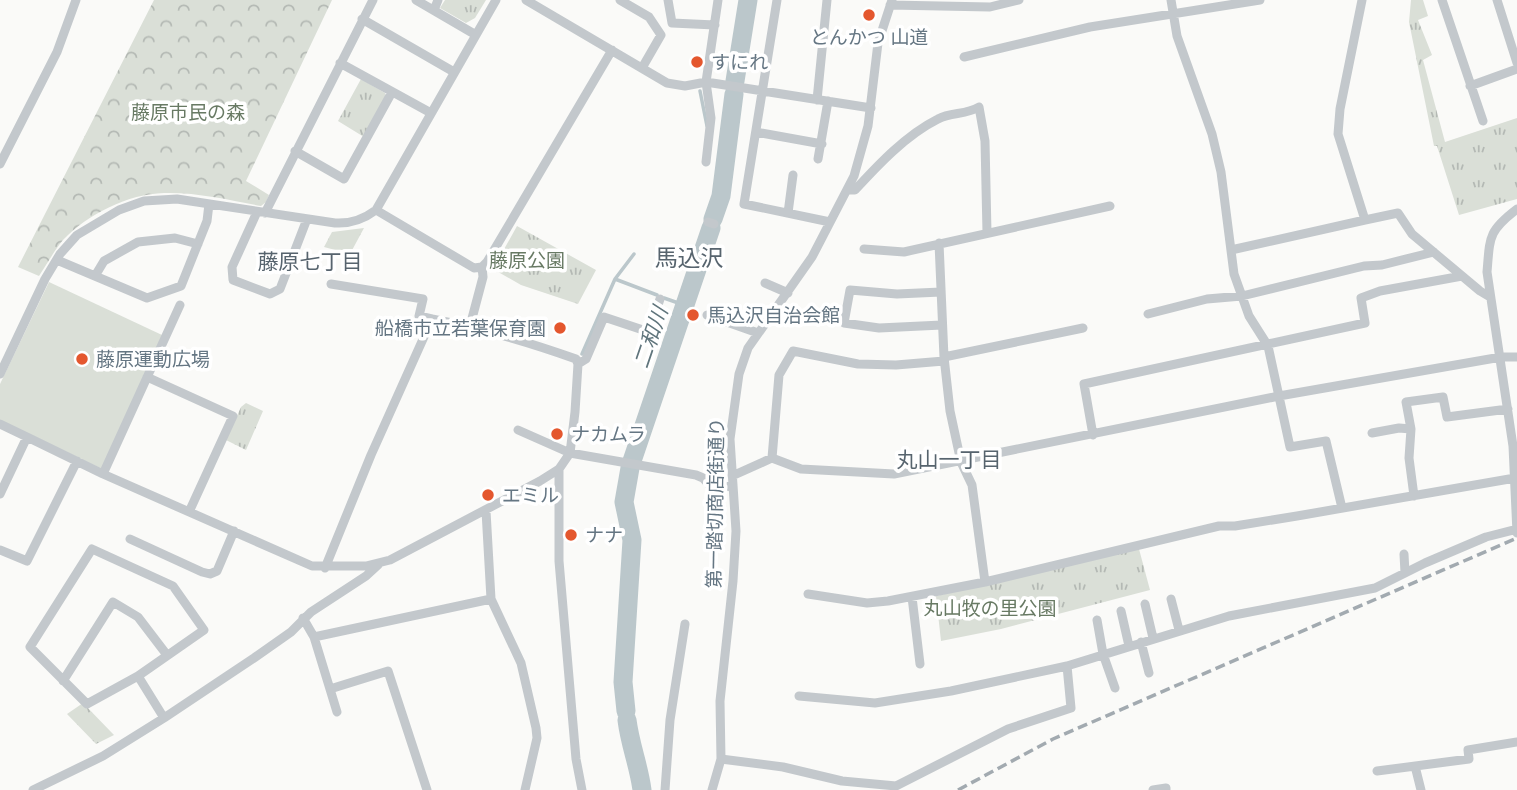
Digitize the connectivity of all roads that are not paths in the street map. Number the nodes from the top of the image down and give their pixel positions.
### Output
1 (76, 0) edge
2 (373, 0) edge
3 (416, 0) edge
4 (438, 0) edge
5 (496, 0) edge
6 (526, 0) edge
7 (620, 0) edge
8 (668, 0) edge
9 (718, 0) edge
10 (777, 0) edge
11 (827, 0) edge
12 (1020, 0) edge
13 (1171, 0) edge
14 (1260, 0) edge
15 (1362, 0) edge
16 (1442, 0) edge
17 (1497, 0) edge
18 (891, 3) edge
19 (434, 10) junction
20 (1173, 15) junction
21 (362, 19) junction
22 (715, 25) junction
23 (476, 35) junction
24 (612, 50) junction
25 (964, 57) dead end
26 (340, 63) junction
27 (1517, 63) edge
28 (642, 68) junction
29 (1517, 69) edge
30 (454, 72) junction
31 (706, 82) junction
32 (1470, 86) junction
33 (763, 91) junction
34 (392, 92) junction
35 (817, 100) junction
36 (828, 101) junction
37 (871, 108) junction
38 (431, 113) junction
39 (1483, 121) dead end
40 (756, 132) junction
41 (822, 144) junction
42 (296, 151) junction
43 (818, 159) dead end
44 (706, 162) dead end
45 (0, 164) edge
46 (793, 175) dead end
47 (847, 190) junction
48 (209, 204) junction
49 (1110, 206) dead end
50 (1517, 209) edge
51 (376, 210) junction
52 (261, 212) junction
53 (788, 213) junction
54 (307, 219) junction
55 (1365, 220) junction
56 (830, 222) junction
57 (987, 233) junction
58 (939, 243) junction
59 (198, 244) junction
60 (864, 249) dead end
61 (1231, 250) junction
62 (1434, 252) junction
63 (57, 260) junction
64 (482, 267) junction
65 (95, 276) junction
66 (1462, 276) junction
67 (765, 283) dead end
68 (331, 284) dead end
69 (941, 292) junction
70 (788, 293) junction
71 (1242, 296) junction
72 (1490, 296) junction
73 (660, 299) dead end
74 (180, 305) dead end
75 (1148, 314) dead end
76 (707, 315) dead end
77 (432, 318) junction
78 (942, 325) junction
79 (470, 326) junction
80 (1083, 327) dead end
81 (758, 332) junction
82 (1268, 346) junction
83 (1501, 357) junction
84 (1517, 357) edge
85 (944, 359) junction
86 (578, 364) junction
87 (0, 374) edge
88 (147, 377) junction
89 (1279, 396) junction
90 (1511, 415) edge
91 (0, 424) edge
92 (1411, 429) junction
93 (519, 430) dead end
94 (1373, 433) dead end
95 (1093, 435) junction
96 (27, 437) junction
97 (570, 453) junction
98 (772, 458) junction
99 (77, 461) junction
100 (961, 462) junction
101 (559, 468) junction
102 (103, 474) junction
103 (1515, 478) junction
104 (732, 481) junction
105 (1516, 489) edge
106 (0, 494) edge
107 (1414, 496) junction
108 (1342, 508) junction
109 (486, 511) junction
110 (190, 512) junction
111 (233, 531) junction
112 (1517, 531) edge
113 (130, 539) dead end
114 (0, 550) edge
115 (1404, 554) dead end
116 (380, 564) junction
117 (325, 568) junction
118 (1405, 573) junction
119 (985, 582) junction
120 (808, 594) dead end
121 (912, 597) junction
122 (1171, 598) dead end
123 (491, 599) junction
124 (1145, 604) dead end
125 (1121, 611) dead end
126 (303, 618) junction
127 (1097, 620) dead end
128 (685, 624) dead end
129 (1179, 630) junction
130 (314, 637) junction
131 (1153, 638) junction
132 (1141, 642) junction
133 (1129, 646) junction
134 (1103, 654) junction
135 (167, 655) junction
136 (920, 664) dead end
137 (1067, 666) junction
138 (1149, 673) dead end
139 (138, 676) junction
140 (63, 681) junction
141 (1115, 688) dead end
142 (330, 689) junction
143 (799, 696) dead end
144 (337, 712) dead end
145 (164, 718) junction
146 (1517, 742) edge
147 (720, 759) junction
148 (1415, 766) junction
149 (1377, 771) dead end
150 (33, 790) edge
151 (427, 790) edge
152 (525, 790) edge
153 (582, 790) edge
154 (665, 790) edge
155 (712, 790) edge
156 (1153, 790) edge
157 (1166, 790) edge
158 (1420, 790) edge

1 - 45 street
2 - 21 street
3 - 19 street
4 - 19 street
5 - 23 street
6 - 24 street
7 - 28 street
8 - 22 street
9 - 22 street
10 - 33 street
11 - 35 street
12 - 18 street
13 - 20 street
14 - 20 street
15 - 55 street
16 - 32 street
17 - 27 street
18 - 37 street, 第一踏切商店街通り
19 - 23 street
20 - 25 street
20 - 61 street
21 - 26 street
21 - 30 street
22 - 31 street
23 - 30 street
24 - 28 street
24 - 64 street
26 - 34 street
26 - 42 street
28 - 31 street
29 - 32 street
30 - 38 street
31 - 33 street
31 - 44 street
32 - 39 street
33 - 35 street
33 - 40 street
34 - 38 street
34 - 42 street
35 - 36 street
36 - 37 street
36 - 41 street
37 - 47 street, 第一踏切商店街通り
38 - 51 street
40 - 41 street
40 - 53 street
41 - 43 street
42 - 52 street
46 - 53 street
47 - 56 street, 第一踏切商店街通り
47 - 57 street
48 - 52 street
48 - 59 street
48 - 63 street
49 - 57 street
50 - 72 street
51 - 54 street
51 - 64 street
52 - 54 street
52 - 54 street
53 - 56 street
55 - 61 street
55 - 62 street
56 - 70 street, 第一踏切商店街通り
57 - 58 street
58 - 60 street
58 - 69 street
59 - 65 street
59 - 65 street
61 - 71 street
62 - 66 street
62 - 71 street
63 - 65 street
63 - 87 street
64 - 79 street
66 - 72 street
66 - 82 street
67 - 70 street
68 - 77 street
69 - 78 street
69 - 78 street
70 - 81 street, 第一踏切商店街通り
71 - 75 street
71 - 82 street
72 - 83 street
73 - 86 street
74 - 88 street
76 - 81 street
77 - 79 street
77 - 117 street
78 - 85 street
79 - 86 street
80 - 85 street
81 - 104 street, 第一踏切商店街通り
82 - 89 street
82 - 95 street
83 - 84 street
83 - 89 street
83 - 90 street
85 - 98 street
85 - 100 street
86 - 97 street
88 - 102 street
88 - 110 street
89 - 95 street
89 - 108 street
90 - 92 street
90 - 103 street
91 - 96 street
92 - 94 street
92 - 107 street
93 - 97 street
95 - 100 street
96 - 99 street
96 - 106 street
97 - 101 street
97 - 104 street
98 - 100 street
98 - 104 street
99 - 102 street
99 - 114 street
100 - 119 street
101 - 109 street
101 - 153 street
102 - 110 street
103 - 105 street
103 - 107 street
104 - 147 street, 第一踏切商店街通り
105 - 112 street
107 - 108 street
108 - 119 street
109 - 116 street
109 - 123 street
110 - 111 street
111 - 113 street
111 - 117 street
112 - 118 street
115 - 118 street
116 - 117 street
116 - 126 street
118 - 129 street
119 - 121 street
120 - 121 street
121 - 136 street
122 - 129 street
123 - 130 street
123 - 152 street
124 - 131 street
125 - 133 street
126 - 130 street
126 - 145 street
127 - 134 street
128 - 154 street
129 - 131 street
130 - 142 street
131 - 132 street
132 - 133 street
132 - 138 street
133 - 134 street
134 - 137 street
134 - 141 street
135 - 139 street
135 - 140 street
135 - 140 street
137 - 143 street
137 - 147 street
139 - 140 street
139 - 145 street
142 - 144 street
142 - 151 street
145 - 150 street
146 - 148 street
147 - 155 street, 第一踏切商店街通り
148 - 149 street
148 - 158 street
156 - 157 street

